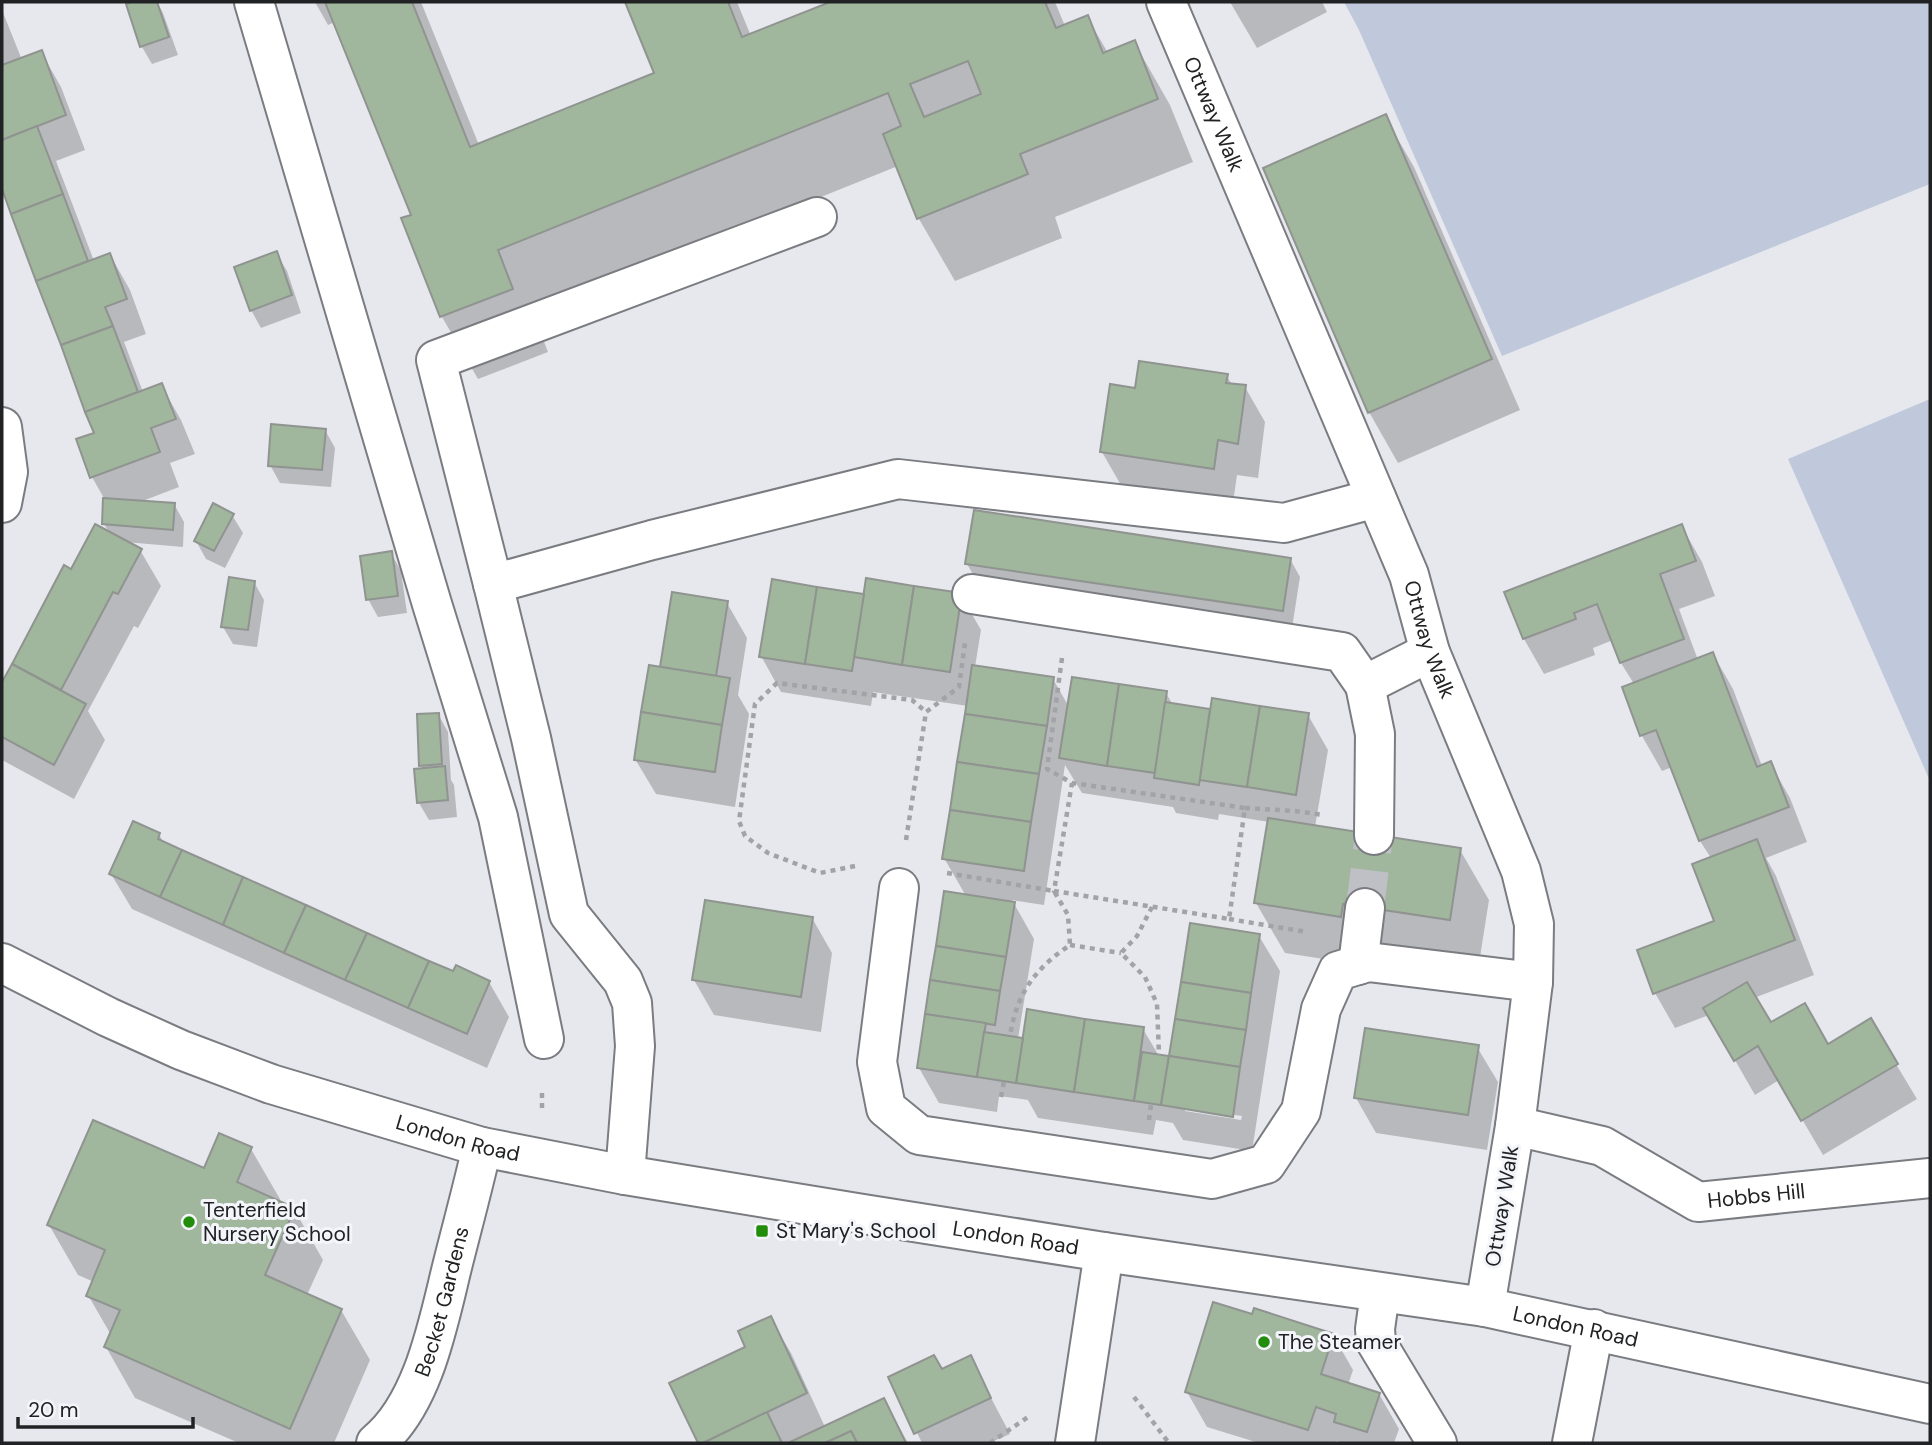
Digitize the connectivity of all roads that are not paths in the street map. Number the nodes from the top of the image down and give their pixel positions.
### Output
1 (254, 2) edge
2 (1166, 2) edge
3 (817, 217) dead end
4 (2, 426) edge
5 (1376, 498) junction
6 (2, 503) edge
7 (493, 584) junction
8 (972, 594) road end
9 (1430, 652) junction
10 (1365, 685) junction
11 (1374, 829) tunnel mouth
12 (900, 877) road end
13 (1365, 908) tunnel mouth
14 (2, 963) edge
15 (1358, 965) junction
16 (1533, 982) junction
17 (544, 1039) road end
18 (1515, 1126) junction
19 (482, 1147) junction
20 (625, 1175) junction
21 (1930, 1178) edge
22 (1104, 1252) junction
23 (1380, 1293) junction
24 (1485, 1307) junction
25 (1594, 1329) junction
26 (1930, 1404) edge
27 (376, 1443) edge
28 (1075, 1443) edge
29 (1437, 1443) edge
30 (1572, 1443) edge

1 - 17 street
2 - 5 street, Ottway Walk
3 - 7 street
4 - 6 street
5 - 7 street
5 - 9 street, Ottway Walk
7 - 20 street
8 - 10 street
9 - 10 street
9 - 16 street, Ottway Walk
10 - 11 street
12 - 15 street
13 - 15 street
14 - 19 street, London Road
15 - 16 street
16 - 18 street, Ottway Walk
18 - 21 street, Hobbs Hill
18 - 24 street, Ottway Walk
19 - 20 street, London Road
19 - 27 street, Becket Gardens
20 - 22 street, London Road
22 - 23 street, London Road
22 - 28 street
23 - 24 street, London Road
23 - 29 street
24 - 25 street, London Road
25 - 26 street, London Road
25 - 30 street

